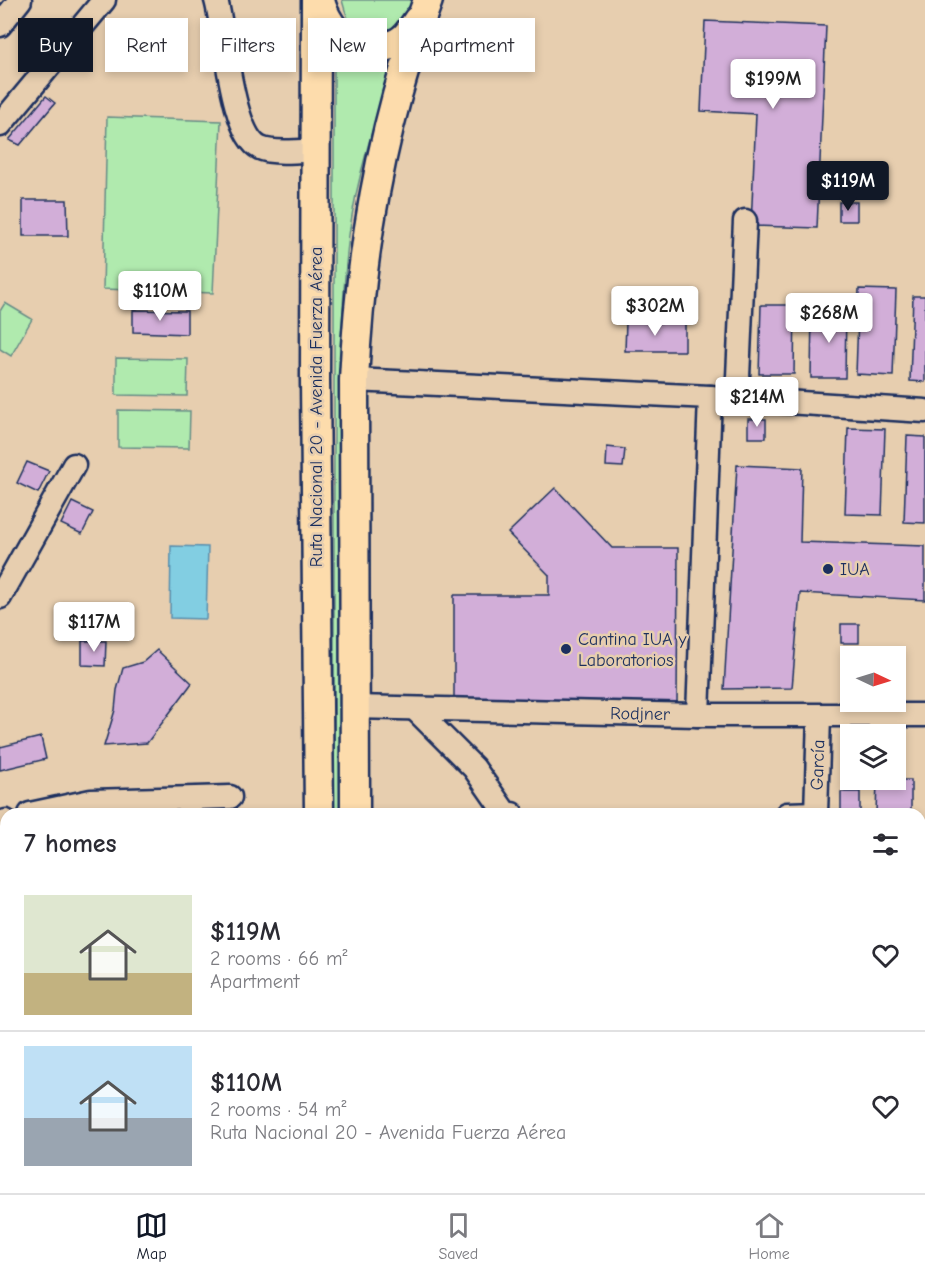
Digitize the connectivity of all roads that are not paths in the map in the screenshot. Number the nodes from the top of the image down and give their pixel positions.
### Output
1 (20, 0) edge
2 (104, 0) edge
3 (216, 0) edge
4 (318, 0) edge
5 (425, 8) edge
6 (0, 24) edge
7 (0, 125) edge
8 (315, 150) junction
9 (746, 221) dead end
10 (354, 380) junction
11 (710, 396) junction
12 (737, 399) junction
13 (925, 411) edge
14 (74, 465) dead end
15 (1, 592) edge
16 (354, 707) junction
17 (417, 710) junction
18 (698, 715) junction
19 (925, 715) edge
20 (819, 716) junction
21 (230, 797) dead end
22 (58, 808) edge
23 (319, 808) edge
24 (355, 808) edge
25 (502, 808) edge
26 (816, 808) edge

1 - 6 street
2 - 7 street
3 - 8 street
4 - 5 main road
4 - 8 main road, Ruta Nacional 20 - Avenida Fuerza Aérea
5 - 10 main road, Ruta Nacional 20 - Avenida Fuerza Aérea
8 - 23 main road, Ruta Nacional 20 - Avenida Fuerza Aérea
9 - 12 street
10 - 11 street
10 - 16 main road, Ruta Nacional 20 - Avenida Fuerza Aérea
11 - 12 street
11 - 18 street
12 - 13 street
14 - 15 street
16 - 17 street, Rodjner
16 - 24 main road, Ruta Nacional 20 - Avenida Fuerza Aérea
17 - 18 street, Rodjner
17 - 25 street
18 - 20 street, Rodjner
19 - 20 street, Rodjner
20 - 26 street, García
21 - 22 street

